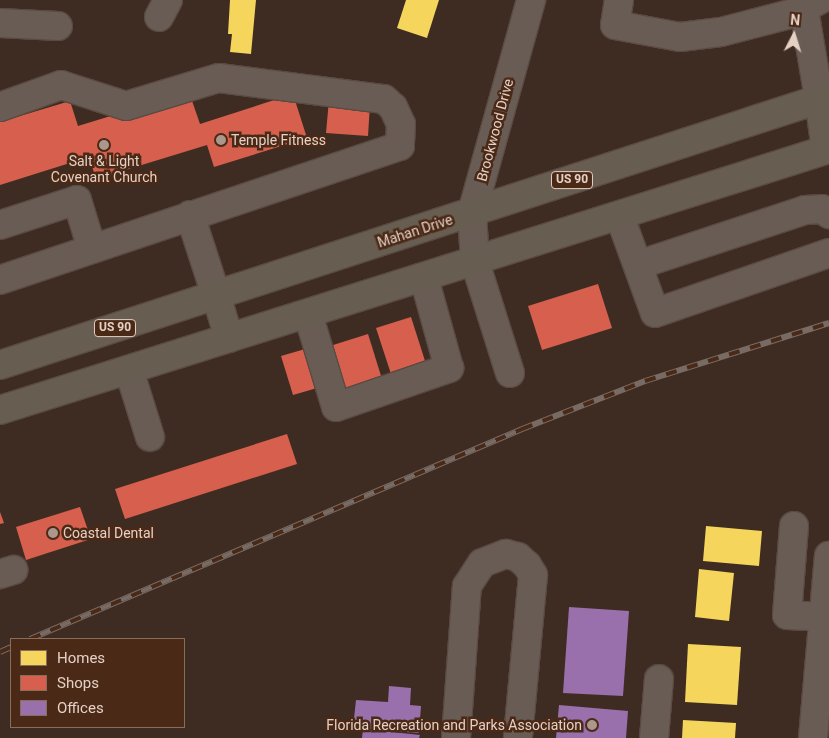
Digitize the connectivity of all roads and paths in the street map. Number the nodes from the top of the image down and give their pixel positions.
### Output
1 (531, 0) edge
2 (619, 0) edge
3 (812, 4) edge
4 (0, 23) edge
5 (58, 26) dead end
6 (824, 98) edge
7 (0, 106) edge
8 (828, 150) edge
9 (472, 212) junction
10 (829, 214) edge
11 (190, 216) junction
12 (620, 217) junction
13 (0, 225) edge
14 (92, 249) junction
15 (829, 252) edge
16 (476, 262) junction
17 (638, 265) junction
18 (424, 278) junction
19 (0, 280) edge
20 (216, 296) junction
21 (308, 314) junction
22 (229, 338) junction
23 (0, 365) edge
24 (130, 370) junction
25 (510, 373) dead end
26 (0, 410) edge
27 (150, 437) dead end
28 (794, 526) dead end
29 (828, 563) edge
30 (791, 567) junction
31 (823, 618) junction
32 (660, 679) dead end
33 (456, 738) edge
34 (518, 738) edge
35 (654, 738) edge
36 (813, 738) edge

1 - 9 street, Brookwood Drive
2 - 3 street
3 - 6 street
4 - 5 street
6 - 8 main road
6 - 9 main road, Mahan Drive / US 90
7 - 11 street
8 - 12 main road
9 - 16 street, Brookwood Drive
9 - 20 main road, Mahan Drive / US 90
10 - 17 street
11 - 14 street
11 - 20 street
12 - 16 main road
12 - 17 street
13 - 14 street
14 - 19 street
15 - 17 street
16 - 18 main road
16 - 25 street, Brookwood Drive
18 - 21 main road
18 - 21 street
20 - 22 main road
20 - 23 main road, Mahan Drive / US 90
21 - 22 main road
22 - 24 main road
24 - 26 main road
24 - 27 street
28 - 30 street
29 - 30 street
29 - 31 street
30 - 31 street
31 - 36 street
32 - 35 street
33 - 34 street

